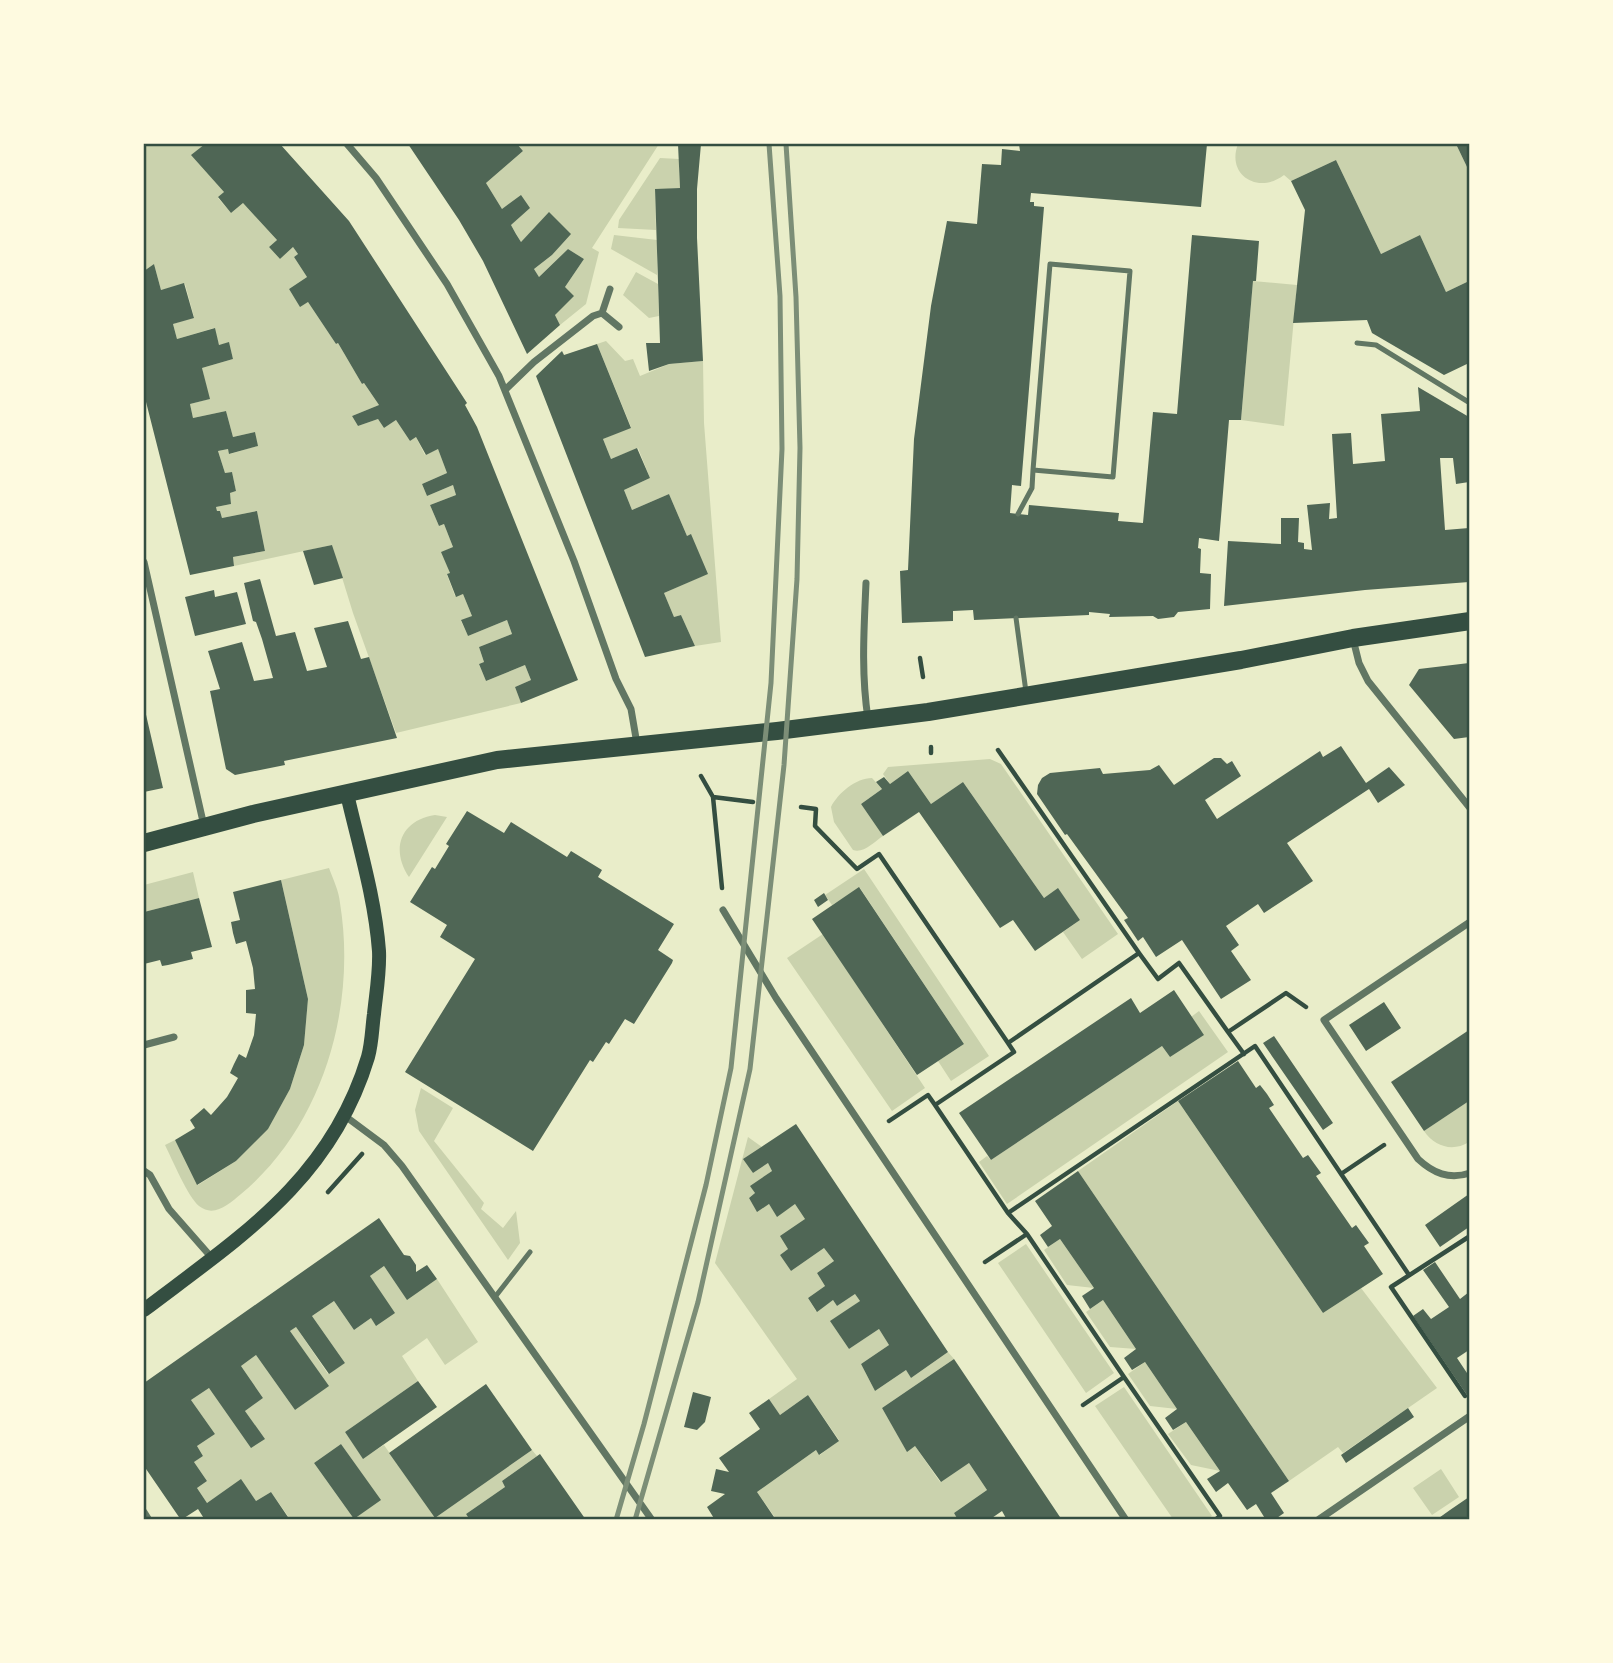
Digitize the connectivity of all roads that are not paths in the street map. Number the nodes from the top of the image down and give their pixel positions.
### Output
1 (347, 144) edge
2 (610, 289) dead end
3 (602, 313) junction
4 (619, 327) dead end
5 (1357, 344) dead end
6 (505, 390) junction
7 (1469, 403) edge
8 (1033, 470) junction
9 (1018, 514) dead end
10 (144, 562) edge
11 (866, 583) dead end
12 (1016, 618) dead end
13 (1469, 621) edge
14 (1353, 638) junction
15 (1026, 695) junction
16 (868, 720) junction
17 (637, 745) junction
18 (347, 794) junction
19 (1469, 808) edge
20 (204, 826) junction
21 (144, 843) edge
22 (723, 910) road end
23 (1469, 922) edge
24 (174, 1037) dead end
25 (144, 1045) edge
26 (345, 1116) junction
27 (144, 1171) edge
28 (1469, 1173) edge
29 (530, 1252) dead end
30 (213, 1258) junction
31 (495, 1297) junction
32 (144, 1310) edge
33 (1469, 1416) edge
34 (144, 1512) edge
35 (149, 1520) edge
36 (652, 1520) edge
37 (1126, 1520) edge
38 (1318, 1520) edge

1 - 6 street
2 - 3 street
3 - 4 street
3 - 6 street
5 - 7 lane
6 - 17 street
8 - 8 lane
8 - 9 lane
10 - 20 street
11 - 16 street
12 - 15 lane
13 - 14 main road
14 - 15 main road
14 - 19 street
15 - 16 main road
16 - 17 main road
17 - 18 main road
18 - 20 main road
18 - 26 main road
20 - 21 main road
22 - 37 street
23 - 28 street
24 - 25 street
26 - 30 main road
26 - 31 street
27 - 30 street
29 - 31 lane
30 - 32 main road
31 - 36 street
33 - 38 street
34 - 35 street

